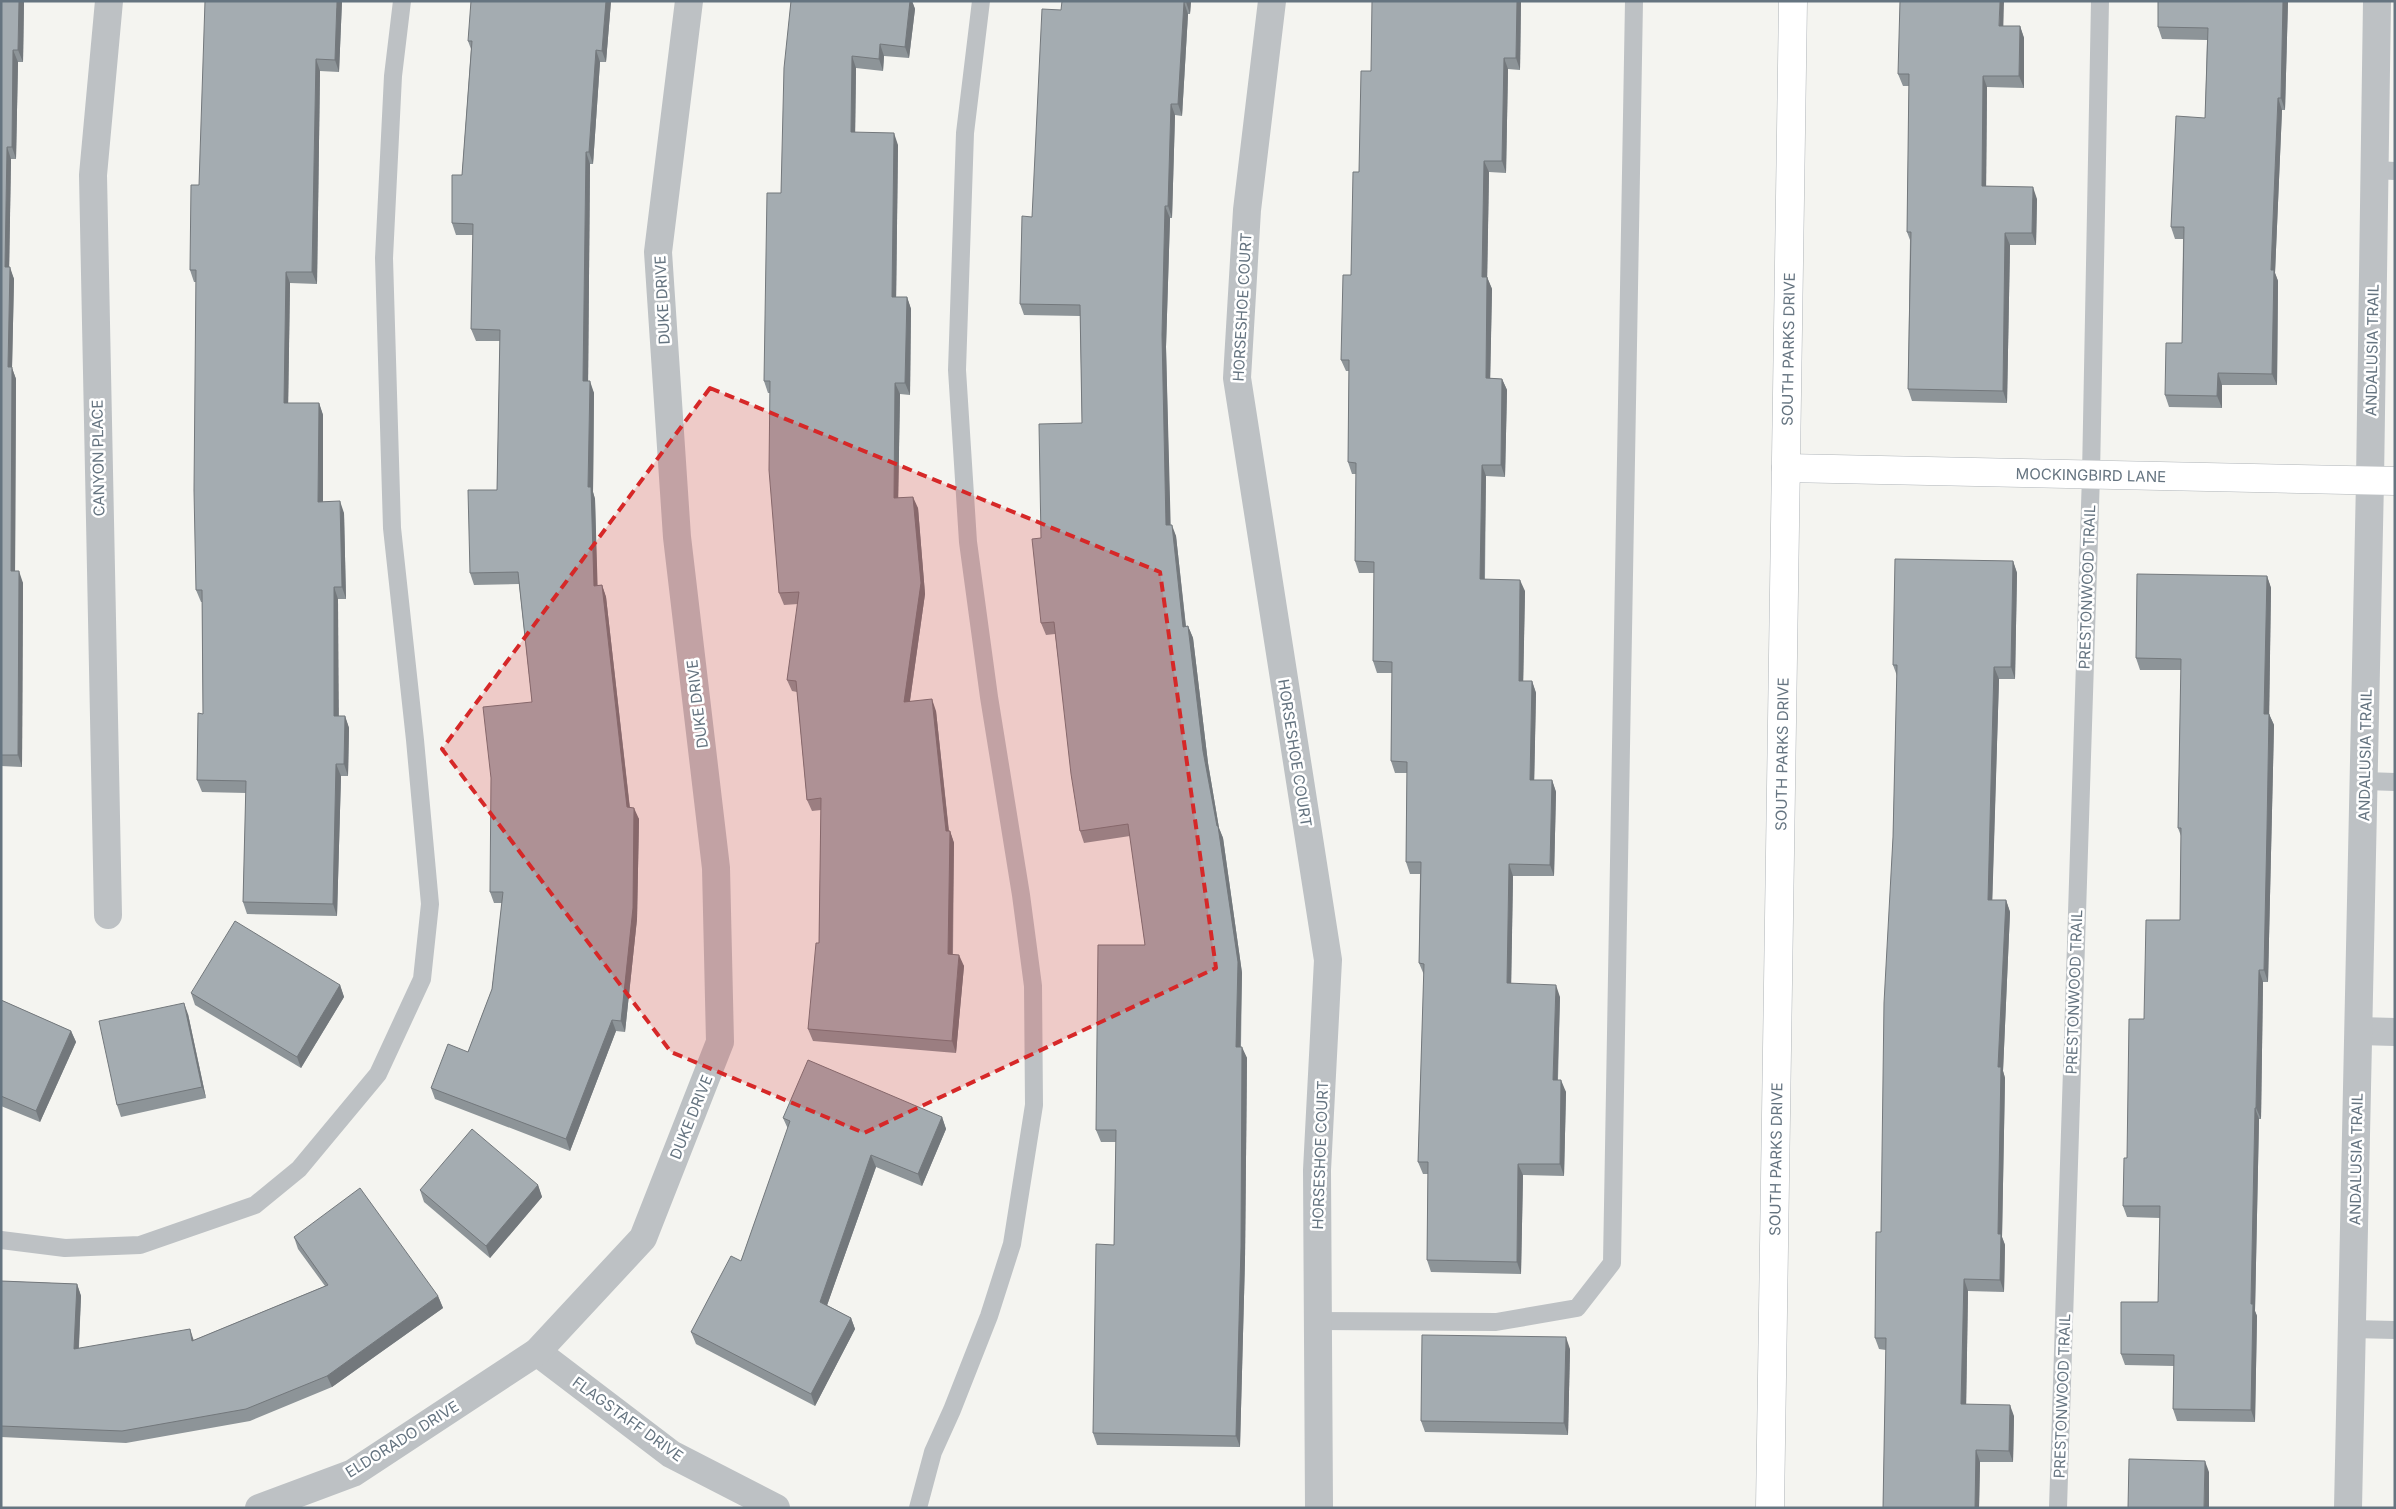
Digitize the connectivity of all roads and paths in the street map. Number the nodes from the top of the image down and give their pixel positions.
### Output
1 (109, 1) edge
2 (402, 1) edge
3 (689, 1) edge
4 (981, 1) edge
5 (1272, 1) edge
6 (1634, 1) edge
7 (1793, 1) edge
8 (2100, 1) edge
9 (2377, 1) edge
10 (2385, 170) edge
11 (1786, 468) junction
12 (2091, 475) junction
13 (2383, 481) edge
14 (2364, 781) junction
15 (2395, 782) edge
16 (108, 915) dead end
17 (2359, 1031) junction
18 (2395, 1032) edge
19 (1, 1240) edge
20 (1318, 1321) junction
21 (2352, 1329) junction
22 (2395, 1330) edge
23 (537, 1352) junction
24 (258, 1508) edge
25 (776, 1508) edge
26 (918, 1508) edge
27 (1319, 1508) edge
28 (1770, 1508) edge
29 (2058, 1508) edge
30 (2348, 1508) edge

1 - 16 street, CANYON PLACE
2 - 19 lane
3 - 23 street, DUKE DRIVE
4 - 26 lane
5 - 20 street, HORSESHOE COURT
6 - 20 lane
7 - 11 street, SOUTH PARKS DRIVE
8 - 12 lane, PRESTONWOOD TRAIL
9 - 10 street, ANDALUSIA TRAIL
10 - 13 street, ANDALUSIA TRAIL
11 - 12 street, MOCKINGBIRD LANE
11 - 28 street, SOUTH PARKS DRIVE
12 - 13 street, MOCKINGBIRD LANE
12 - 29 lane, PRESTONWOOD TRAIL
13 - 14 street, ANDALUSIA TRAIL
14 - 15 lane
14 - 17 street, ANDALUSIA TRAIL
17 - 18 street
17 - 21 street, ANDALUSIA TRAIL
20 - 27 street, HORSESHOE COURT
21 - 22 lane
21 - 30 street, ANDALUSIA TRAIL
23 - 24 street, ELDORADO DRIVE
23 - 25 street, FLAGSTAFF DRIVE

